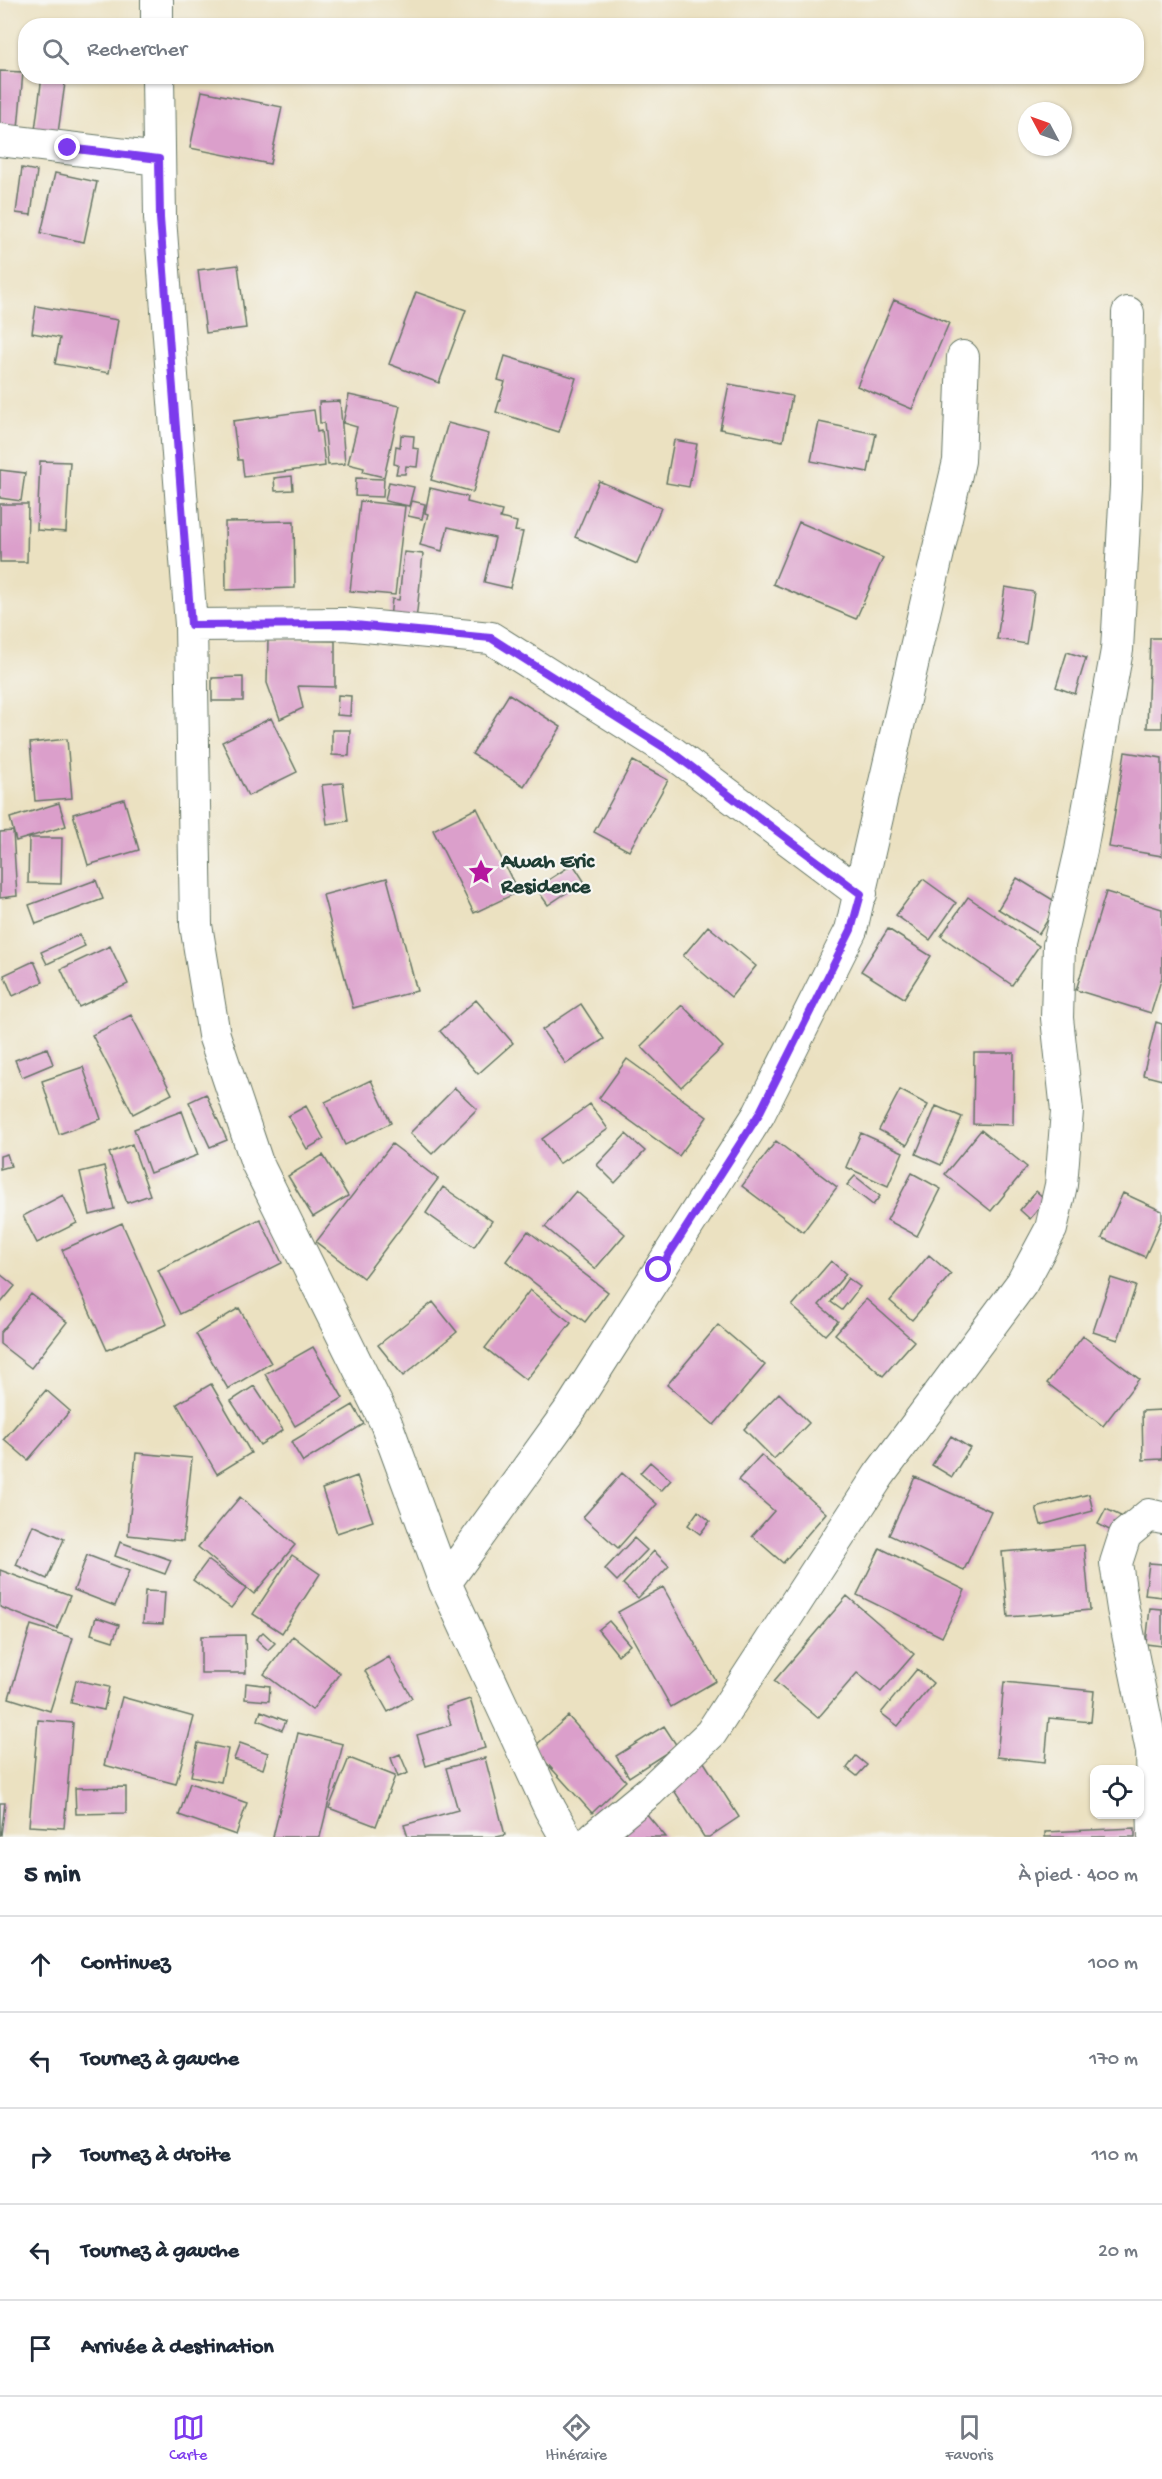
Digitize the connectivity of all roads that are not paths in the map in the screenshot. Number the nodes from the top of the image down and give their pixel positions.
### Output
1 (157, 0) edge
2 (157, 18) edge
3 (158, 84) edge
4 (0, 140) edge
5 (159, 159) junction
6 (1128, 313) dead end
7 (963, 357) dead end
8 (191, 625) junction
9 (861, 894) junction
10 (1162, 1518) edge
11 (445, 1583) junction
12 (566, 1837) edge
13 (594, 1837) edge
14 (1154, 1837) edge

1 - 2 street
3 - 5 street
4 - 5 street
5 - 8 street
6 - 13 street
7 - 9 street
8 - 9 street
8 - 11 street
9 - 11 street
10 - 14 street
11 - 12 street

